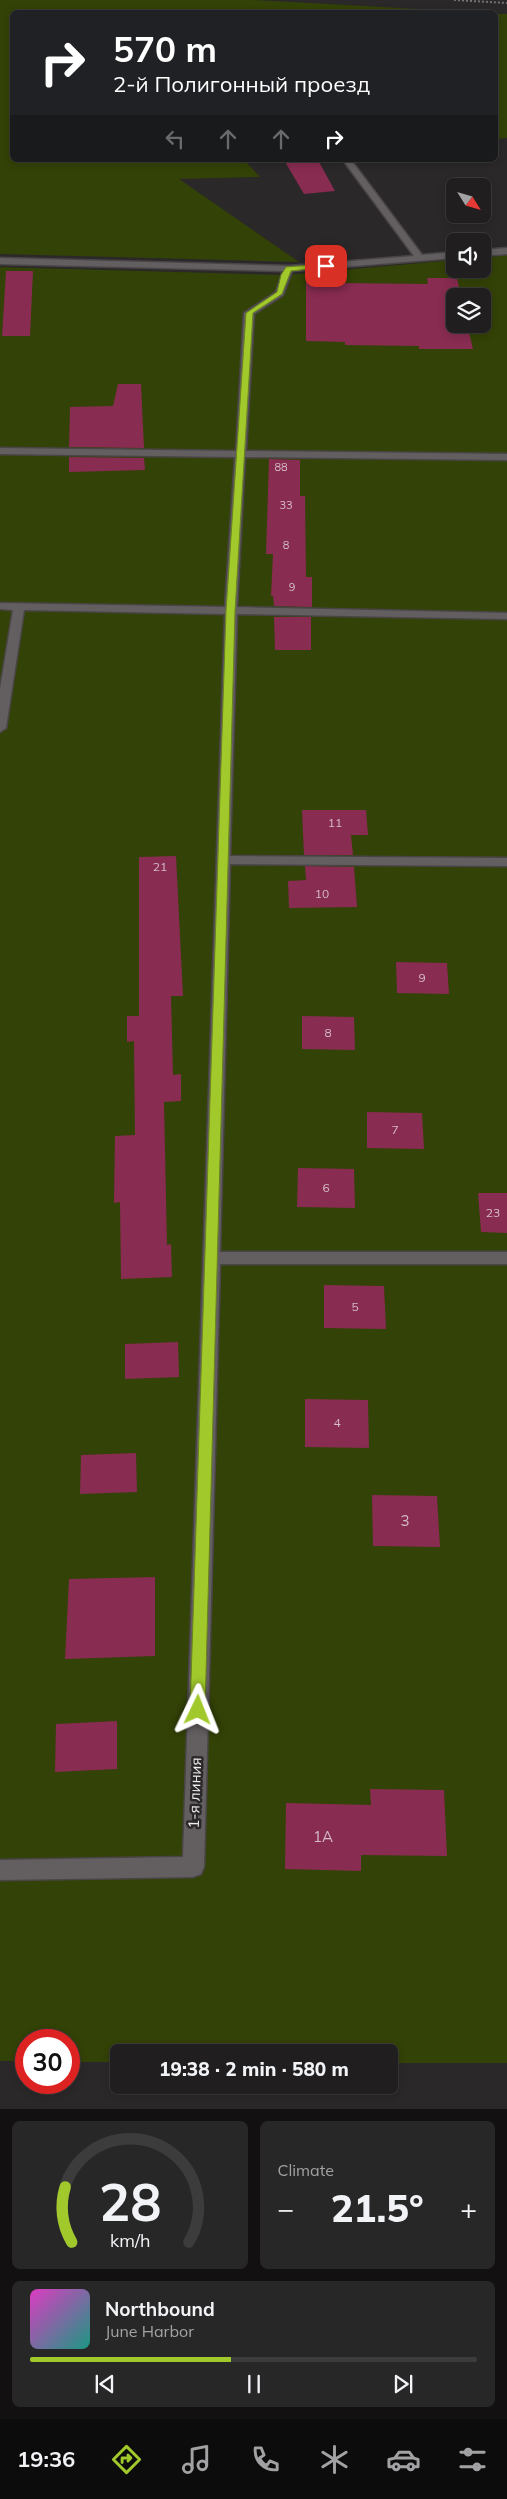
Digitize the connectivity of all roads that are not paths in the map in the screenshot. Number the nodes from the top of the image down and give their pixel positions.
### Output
1 (348, 162) edge
2 (507, 251) edge
3 (491, 252) edge
4 (446, 256) edge
5 (419, 257) junction
6 (0, 262) edge
7 (289, 269) junction
8 (0, 450) edge
9 (239, 454) junction
10 (507, 458) edge
11 (0, 606) edge
12 (19, 606) junction
13 (231, 611) junction
14 (507, 616) edge
15 (0, 728) edge
16 (223, 860) junction
17 (507, 862) edge
18 (211, 1258) junction
19 (507, 1258) edge
20 (0, 1870) edge

1 - 5 street
2 - 3 street
4 - 5 street
5 - 7 street
6 - 7 street
7 - 9 street, 1-я линия
8 - 9 street
9 - 10 street
9 - 13 street, 1-я линия
11 - 12 street
12 - 13 street
12 - 15 street
13 - 14 street
13 - 16 street, 1-я линия
16 - 17 street
16 - 18 street, 1-я линия
18 - 19 street
18 - 20 street, 1-я линия

